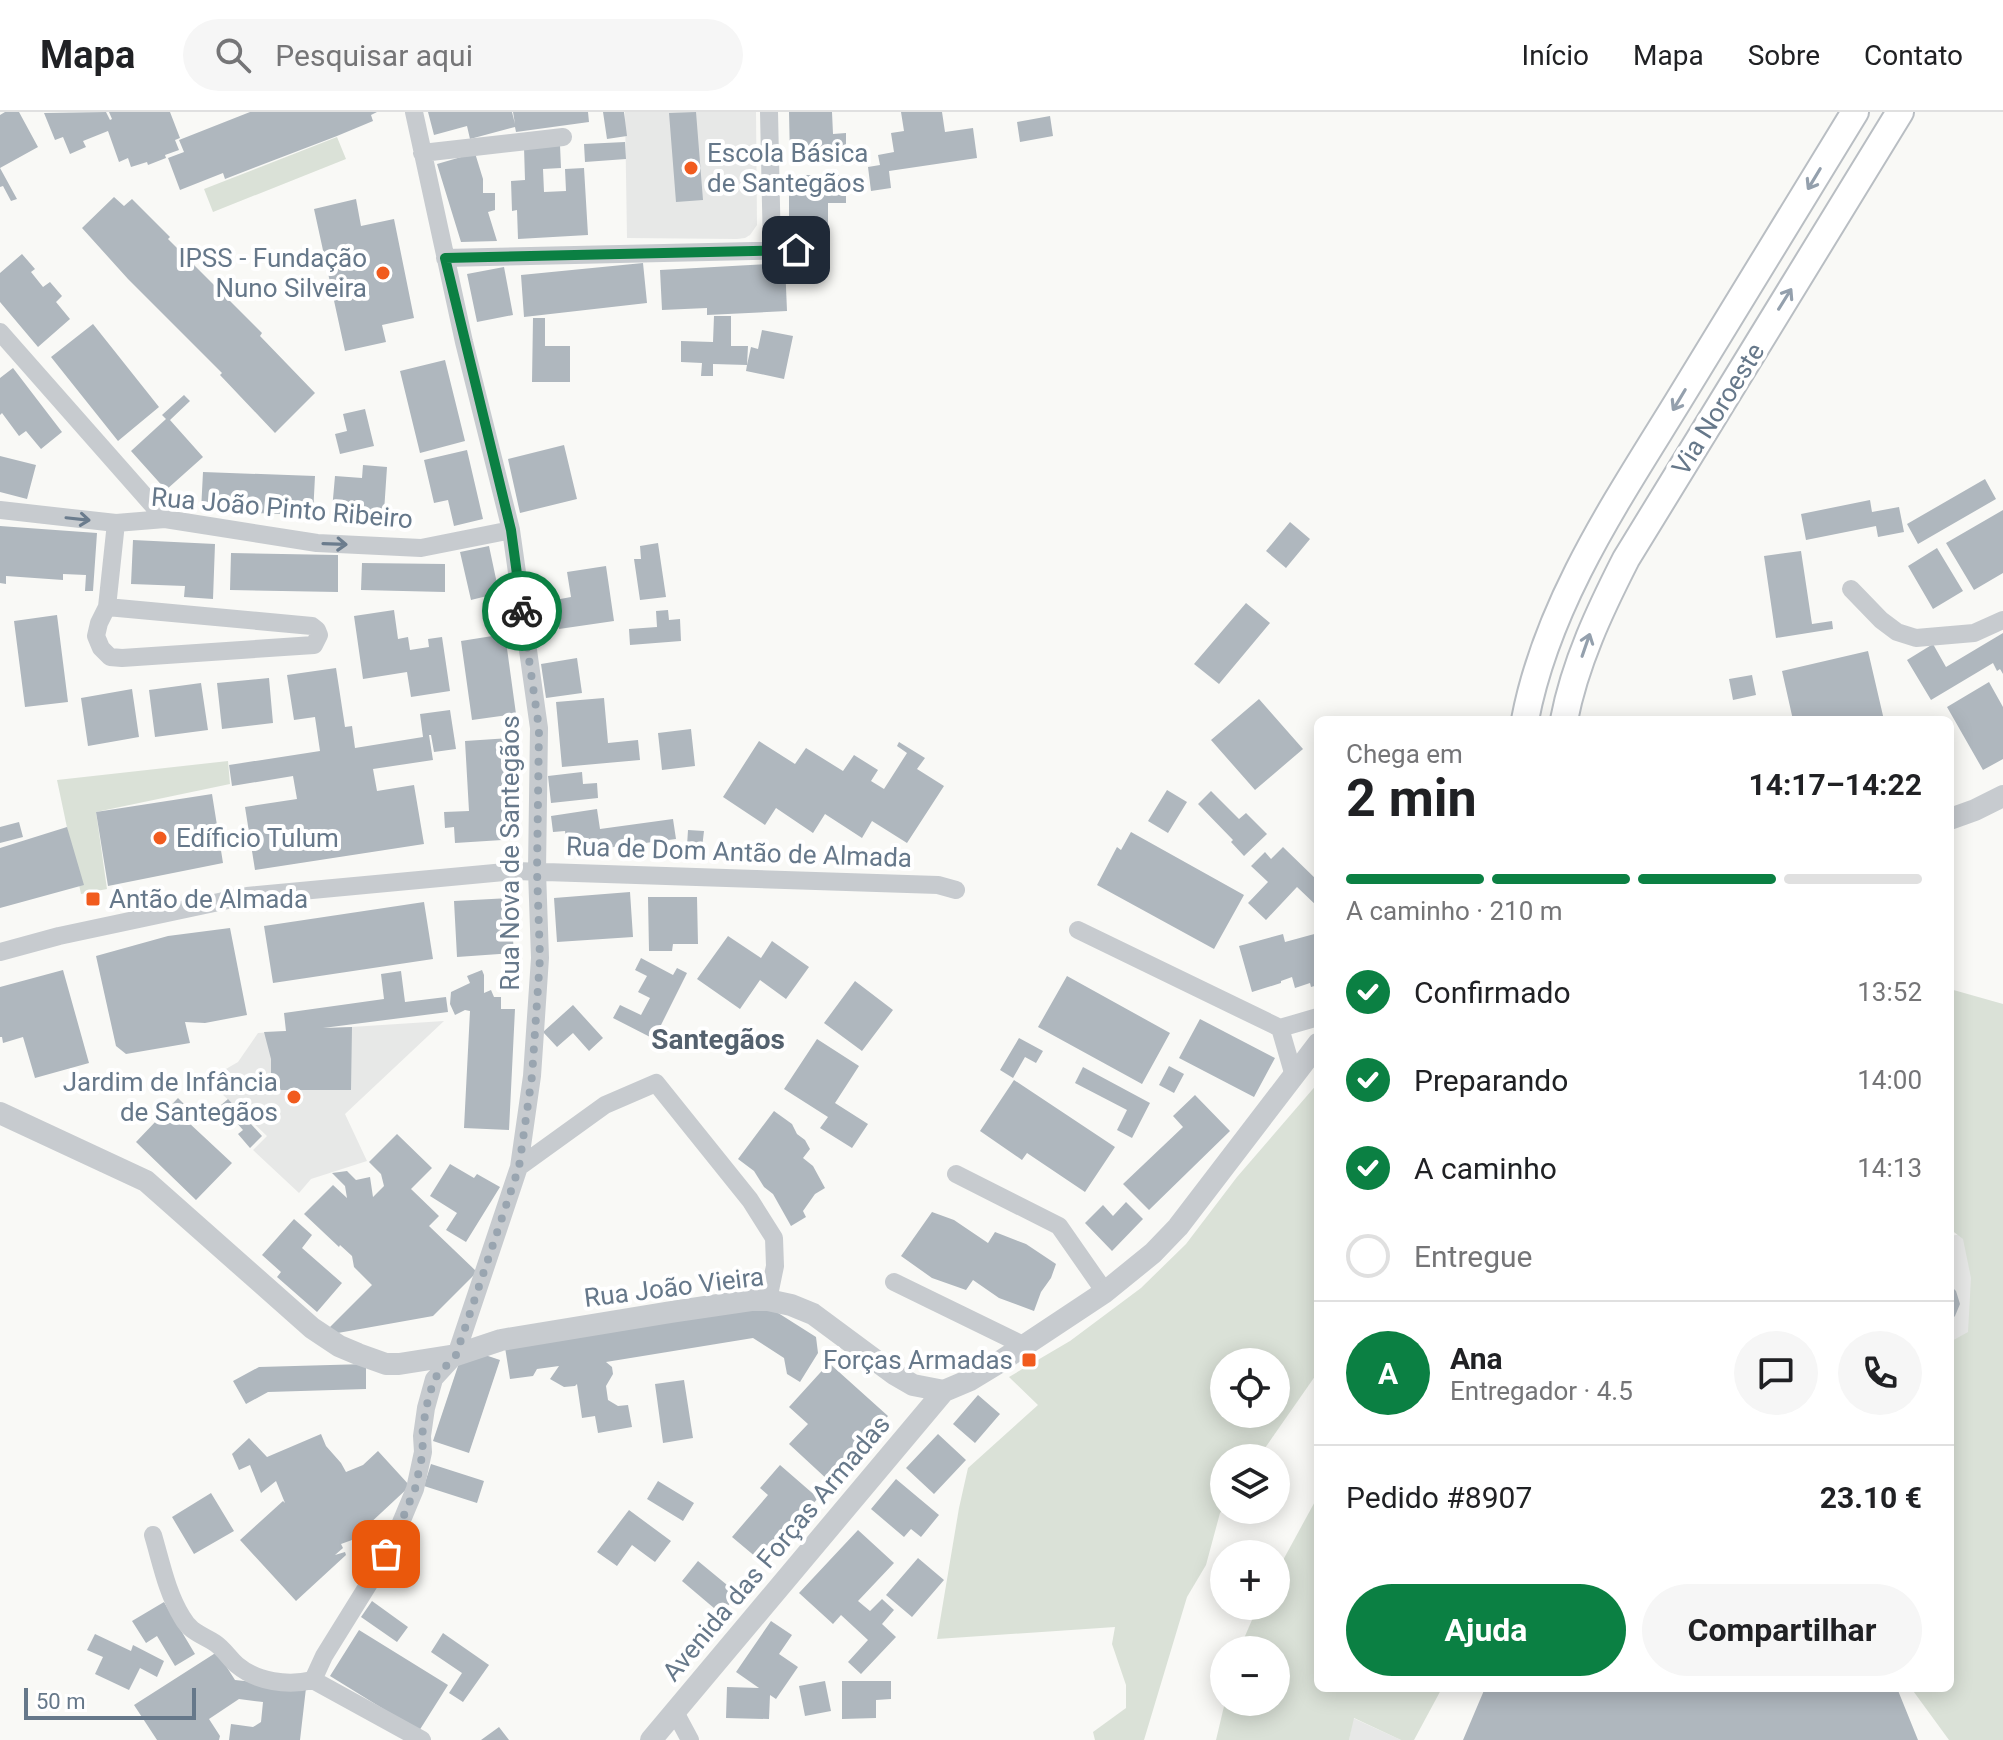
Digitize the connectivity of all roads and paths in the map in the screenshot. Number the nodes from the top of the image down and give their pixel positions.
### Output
1 (414, 112) edge
2 (769, 112) edge
3 (1855, 112) edge
4 (1900, 112) edge
5 (563, 137) dead end
6 (422, 153) junction
7 (796, 250) dead end
8 (772, 251) junction
9 (445, 258) junction
10 (0, 332) edge
11 (0, 510) edge
12 (165, 519) junction
13 (116, 523) junction
14 (511, 530) junction
15 (1851, 589) dead end
16 (107, 607) junction
17 (2003, 620) edge
18 (1526, 716) edge
19 (1565, 716) edge
20 (2003, 796) edge
21 (1954, 818) edge
22 (537, 871) junction
23 (956, 890) dead end
24 (1078, 930) dead end
25 (0, 952) edge
26 (1314, 1018) edge
27 (1280, 1028) junction
28 (1314, 1049) edge
29 (1294, 1076) junction
30 (0, 1113) edge
31 (519, 1167) junction
32 (956, 1174) dead end
33 (894, 1282) dead end
34 (1105, 1292) junction
35 (768, 1300) junction
36 (1023, 1345) junction
37 (456, 1355) junction
38 (944, 1391) junction
39 (153, 1535) dead end
40 (313, 1680) junction
41 (675, 1712) junction
42 (422, 1740) edge
43 (651, 1740) edge
44 (690, 1740) edge

1 - 6 street, Rua Nova de Santegãos
2 - 8 street
3 -> 18 main road, Via Noroeste
19 -> 4 main road, Via Noroeste
5 - 6 street
6 - 9 street, Rua Nova de Santegãos
7 - 8 street
8 - 9 street
9 - 14 street, Rua Nova de Santegãos
10 - 12 street
11 -> 13 street, Rua João Pinto Ribeiro
12 - 13 street, Rua João Pinto Ribeiro
12 -> 14 street, Rua João Pinto Ribeiro
13 - 16 street
14 - 22 street, Rua Nova de Santegãos
15 - 17 street
16 - 16 street
20 - 21 street
22 - 23 street, Rua de Dom Antão de Almada
22 - 25 street, Rua de Dom Antão de Almada
22 - 31 street, Rua Nova de Santegãos
24 - 27 street
26 - 27 street
27 - 29 street
28 - 29 street
29 - 34 street
30 - 37 street, Rua João Vieira
31 - 35 street
31 - 37 street, Rua Nova de Santegãos
32 - 34 street
33 - 36 street
34 - 36 street
35 - 37 street, Rua João Vieira
35 - 38 street, Rua João Vieira
36 - 38 street
37 - 40 street, Rua Nova de Santegãos
38 - 41 street, Avenida das Forças Armadas
39 - 40 street
40 - 42 street
41 - 43 street, Avenida das Forças Armadas
41 - 44 street

